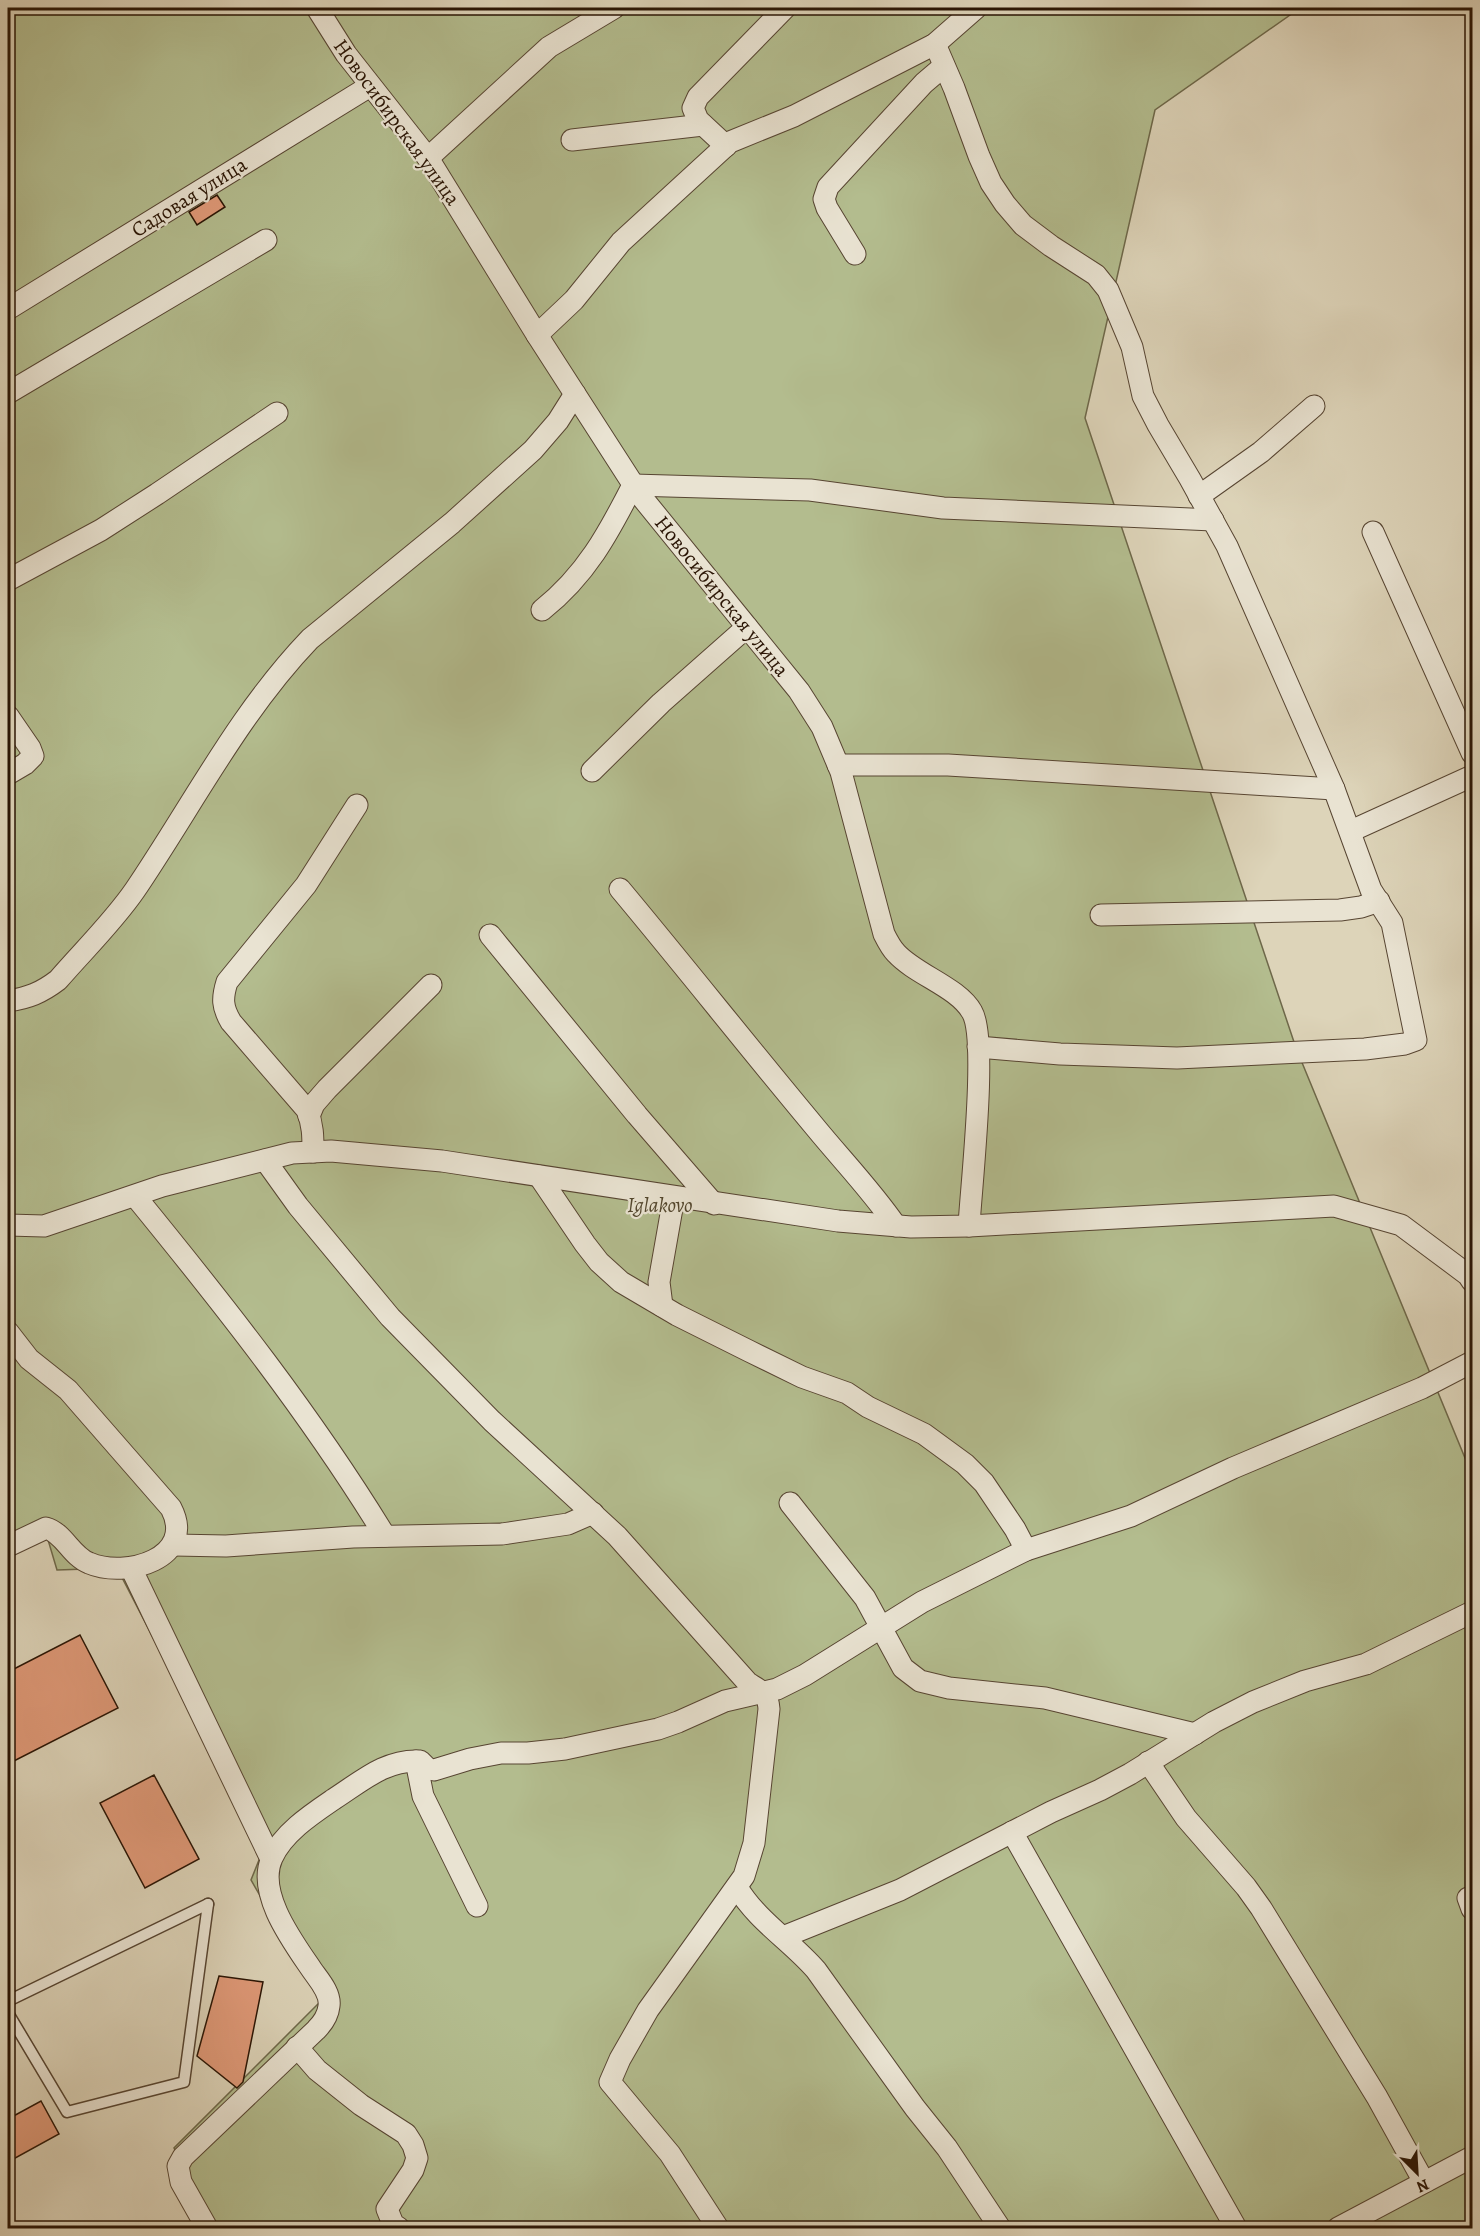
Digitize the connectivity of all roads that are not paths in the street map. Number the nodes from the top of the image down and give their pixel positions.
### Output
1 (317, 8) edge
2 (614, 8) edge
3 (785, 8) edge
4 (976, 8) edge
5 (935, 44) junction
6 (944, 66) junction
7 (370, 86) junction
8 (703, 125) junction
9 (572, 140) dead end
10 (726, 146) junction
11 (428, 158) junction
12 (266, 240) dead end
13 (855, 254) dead end
14 (8, 309) edge
15 (537, 335) junction
16 (8, 393) edge
17 (575, 394) junction
18 (1314, 406) dead end
19 (276, 414) dead end
20 (633, 485) junction
21 (1199, 496) junction
22 (1213, 520) junction
23 (1373, 532) dead end
24 (8, 580) edge
25 (542, 610) dead end
26 (747, 627) junction
27 (8, 716) edge
28 (1473, 753) edge
29 (838, 765) junction
30 (592, 771) dead end
31 (8, 774) edge
32 (1473, 776) edge
33 (1334, 789) junction
34 (357, 805) dead end
35 (1351, 831) junction
36 (620, 889) dead end
37 (1378, 901) junction
38 (1101, 915) dead end
39 (490, 935) dead end
40 (431, 984) dead end
41 (8, 1001) edge
42 (978, 1047) junction
43 (309, 1116) junction
44 (313, 1152) junction
45 (265, 1160) junction
46 (539, 1176) junction
47 (135, 1196) junction
48 (674, 1197) junction
49 (714, 1204) junction
50 (8, 1225) edge
51 (896, 1226) junction
52 (969, 1226) junction
53 (1473, 1281) edge
54 (662, 1306) junction
55 (8, 1332) edge
56 (1473, 1362) edge
57 (790, 1503) dead end
58 (593, 1513) junction
59 (385, 1536) junction
60 (174, 1545) junction
61 (8, 1546) edge
62 (1026, 1550) junction
63 (131, 1568) junction
64 (1473, 1611) edge
65 (882, 1627) junction
66 (765, 1692) junction
67 (1195, 1734) junction
68 (416, 1761) junction
69 (1149, 1762) junction
70 (1012, 1832) junction
71 (271, 1859) junction
72 (737, 1887) junction
73 (477, 1906) dead end
74 (783, 1937) junction
75 (8, 2001) edge
76 (8, 2013) edge
77 (297, 2047) junction
78 (1473, 2157) edge
79 (1424, 2182) junction
80 (207, 2229) edge
81 (399, 2229) edge
82 (718, 2229) edge
83 (1000, 2229) edge
84 (1236, 2229) edge
85 (1338, 2229) edge

1 - 7 street, Новосибирская улица
2 - 11 street
3 - 8 street
4 - 5 street
5 - 6 street
5 - 10 street
6 - 13 street
6 - 21 street
7 - 11 street, Новосибирская улица
7 - 14 street, Садовая улица
8 - 9 street
8 - 10 street
10 - 15 street
11 - 15 street, Новосибирская улица
12 - 16 street
15 - 17 street, Новосибирская улица
17 - 20 street, Новосибирская улица
17 - 41 street
18 - 21 street
19 - 24 street
20 - 22 street
20 - 25 street
20 - 26 street, Новосибирская улица
21 - 22 street
22 - 33 street
23 - 28 street
26 - 29 street, Новосибирская улица
26 - 30 street
27 - 31 street
29 - 33 street
29 - 42 street, Новосибирская улица
32 - 35 street
33 - 35 street
34 - 43 street
35 - 37 street
36 - 51 street
37 - 38 street
37 - 42 street
39 - 49 street
40 - 43 street
42 - 52 street, Новосибирская улица
43 - 44 street
44 - 45 street
44 - 46 street
45 - 47 street
45 - 58 street
46 - 48 street
46 - 54 street
47 - 50 street
47 - 59 street
48 - 49 street
48 - 54 street
49 - 51 street
51 - 52 street
52 - 53 street
54 - 62 street
55 - 60 street
56 - 62 street
57 - 65 street
58 - 59 street
58 - 66 street
59 - 60 street
60 - 63 street
61 - 63 street
62 - 65 street
63 - 71 street
64 - 67 street
65 - 66 street
65 - 67 street
66 - 68 street
66 - 72 street
67 - 69 street
68 - 71 street
68 - 73 street
69 - 70 street
69 - 79 street
70 - 74 street
70 - 84 street
71 - 77 street
72 - 74 street
72 - 82 street
74 - 83 street
75 - 76 lane
77 - 80 street
77 - 81 street
78 - 79 street
79 - 85 street

